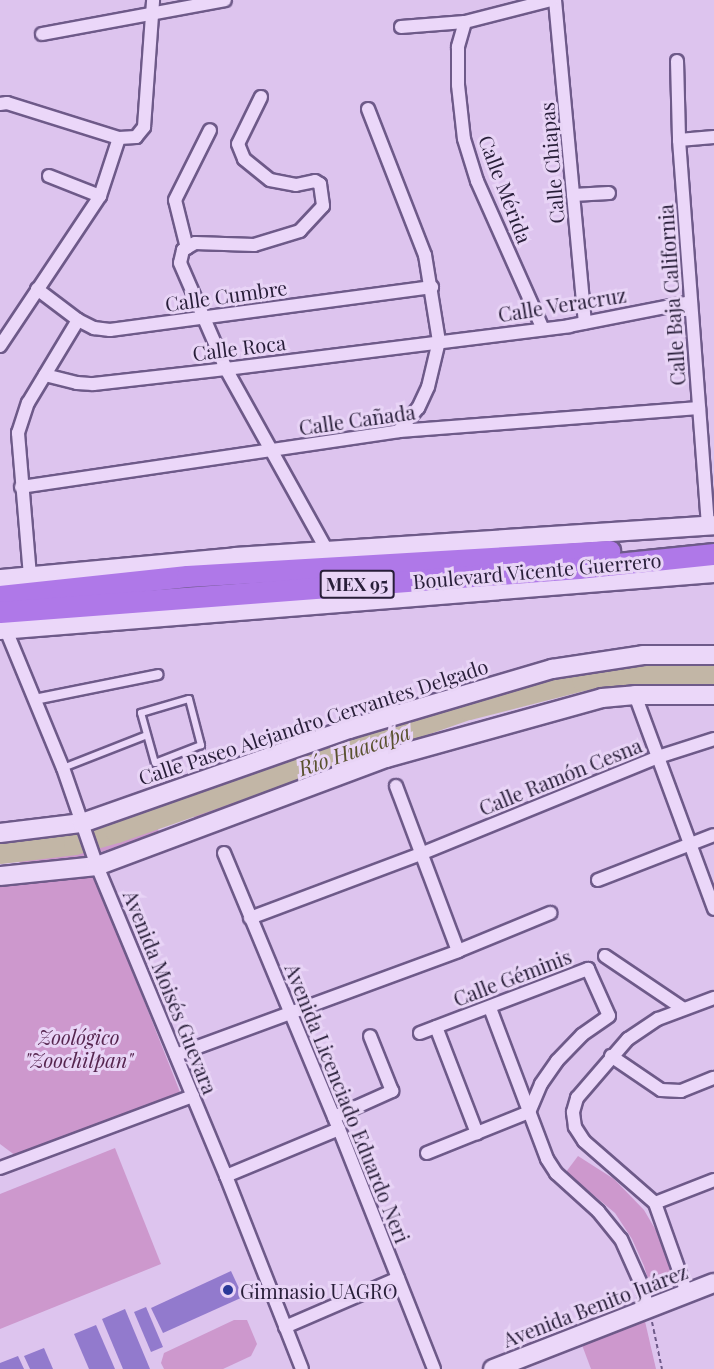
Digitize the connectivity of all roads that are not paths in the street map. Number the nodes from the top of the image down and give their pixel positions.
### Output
1 (153, 0) edge
2 (225, 0) edge
3 (553, 0) edge
4 (152, 14) junction
5 (465, 22) junction
6 (400, 27) dead end
7 (42, 34) dead end
8 (677, 61) dead end
9 (261, 97) dead end
10 (0, 104) edge
11 (368, 109) dead end
12 (210, 130) dead end
13 (714, 137) edge
14 (119, 138) junction
15 (679, 140) junction
16 (49, 176) dead end
17 (609, 193) dead end
18 (573, 195) junction
19 (100, 196) junction
20 (187, 248) junction
21 (432, 287) junction
22 (38, 288) junction
23 (691, 302) junction
24 (204, 318) junction
25 (78, 320) junction
26 (585, 323) junction
27 (543, 329) junction
28 (439, 341) junction
29 (0, 346) edge
30 (226, 369) junction
31 (45, 375) junction
32 (699, 408) junction
33 (399, 432) junction
34 (272, 451) junction
35 (21, 487) junction
36 (712, 547) edge
37 (328, 552) junction
38 (235, 557) junction
39 (30, 576) junction
40 (187, 576) junction
41 (0, 579) edge
42 (0, 596) edge
43 (2, 624) edge
44 (714, 655) edge
45 (158, 674) dead end
46 (635, 695) junction
47 (714, 695) edge
48 (34, 699) junction
49 (147, 735) junction
50 (714, 739) edge
51 (658, 758) junction
52 (63, 768) junction
53 (396, 786) dead end
54 (82, 824) junction
55 (0, 833) edge
56 (714, 835) edge
57 (691, 844) junction
58 (224, 853) dead end
59 (423, 853) junction
60 (97, 866) junction
61 (0, 876) edge
62 (598, 880) dead end
63 (714, 909) edge
64 (550, 913) dead end
65 (250, 918) junction
66 (458, 951) junction
67 (605, 956) dead end
68 (714, 998) edge
69 (490, 1008) junction
70 (682, 1008) junction
71 (291, 1012) junction
72 (436, 1028) junction
73 (420, 1032) dead end
74 (369, 1036) dead end
75 (176, 1055) junction
76 (611, 1056) junction
77 (714, 1078) edge
78 (193, 1096) junction
79 (529, 1112) junction
80 (337, 1123) junction
81 (477, 1133) junction
82 (427, 1153) dead end
83 (0, 1168) edge
84 (226, 1176) junction
85 (714, 1180) edge
86 (655, 1203) junction
87 (398, 1278) junction
88 (714, 1283) edge
89 (687, 1293) junction
90 (648, 1308) junction
91 (285, 1327) junction
92 (302, 1369) edge
93 (434, 1369) edge
94 (493, 1369) edge

1 - 4 street
2 - 4 street
3 - 5 street
3 - 18 street, Calle Chiapas
4 - 7 street
4 - 14 street
5 - 6 street
5 - 27 street, Calle Mérida
8 - 15 street, Calle Baja California
9 - 20 street
10 - 14 street
11 - 21 street
12 - 20 street
13 - 15 street
14 - 19 street
15 - 23 street, Calle Baja California
16 - 19 street
17 - 18 street
18 - 26 street, Calle Chiapas
19 - 22 street
20 - 24 street
21 - 24 street, Calle Cumbre
21 - 28 street
22 - 25 street, Calle Cumbre
22 - 29 street
23 - 26 street, Calle Veracruz
23 - 32 street, Calle Baja California
24 - 25 street, Calle Cumbre
24 - 30 street
25 - 31 street
26 - 27 street, Calle Veracruz
27 - 28 street, Calle Veracruz
28 - 30 street, Calle Roca
28 - 33 street
30 - 31 street, Calle Roca
30 - 34 street
31 - 35 street
32 - 33 street, Calle Cañada
32 - 36 street, Calle Baja California
33 - 34 street, Calle Cañada
34 - 35 street, Calle Cañada
34 - 37 street
35 - 39 street
36 - 37 main road, Boulevard Vicente Guerrero
36 - 40 highway, Boulevard Vicente Guerrero / MEX 95
36 - 43 highway, Boulevard Vicente Guerrero / MEX 95
37 - 38 main road, Boulevard Vicente Guerrero
38 - 39 main road, Boulevard Vicente Guerrero
38 - 40 highway
39 - 41 main road, Boulevard Vicente Guerrero
40 - 42 highway, Boulevard Vicente Guerrero / MEX 95
43 - 48 street, Avenida Moisés Guevara
44 - 54 main road, Calle Paseo Alejandro Cervantes Delgado
45 - 48 street
46 - 47 main road
46 - 51 street
46 - 60 main road
48 - 52 street, Avenida Moisés Guevara
49 - 49 lane
49 - 52 lane
50 - 51 street, Calle Ramón Cesna
51 - 57 street
51 - 59 street, Calle Ramón Cesna
52 - 54 street, Avenida Moisés Guevara
53 - 59 street
54 - 55 main road, Calle Paseo Alejandro Cervantes Delgado
54 - 60 street, Avenida Moisés Guevara
56 - 57 street
57 - 62 street
57 - 63 street
58 - 65 street, Avenida Licenciado Eduardo Neri
59 - 65 street, Calle Ramón Cesna
59 - 66 street
60 - 61 main road
60 - 75 street, Avenida Moisés Guevara
64 - 66 street
65 - 71 street, Avenida Licenciado Eduardo Neri
66 - 71 street
67 - 70 street
68 - 70 street
69 - 72 street, Calle Géminis
69 - 79 street
69 - 79 street, Calle Géminis
70 - 76 street
71 - 75 street
71 - 80 street, Avenida Licenciado Eduardo Neri
72 - 73 street, Calle Géminis
72 - 81 street
74 - 80 street
75 - 78 street, Avenida Moisés Guevara
76 - 77 street
76 - 86 street
78 - 83 street
78 - 84 street, Avenida Moisés Guevara
79 - 81 street
79 - 90 street
80 - 84 street
80 - 87 street, Avenida Licenciado Eduardo Neri
81 - 82 street
84 - 91 street, Avenida Moisés Guevara
85 - 86 street
86 - 89 street
87 - 91 street
87 - 93 street, Avenida Licenciado Eduardo Neri
88 - 89 main road, Avenida Benito Juárez
89 - 90 main road, Avenida Benito Juárez
90 - 94 main road, Avenida Benito Juárez
91 - 92 street, Avenida Moisés Guevara

